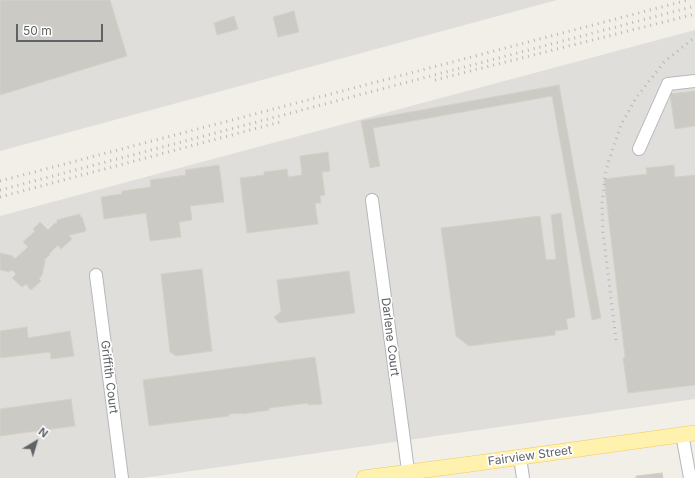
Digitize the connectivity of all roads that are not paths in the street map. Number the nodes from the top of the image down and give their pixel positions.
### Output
1 (695, 81) edge
2 (639, 149) dead end
3 (372, 200) dead end
4 (96, 276) dead end
5 (689, 434) edge
6 (520, 457) junction
7 (408, 475) edge
8 (122, 478) edge
9 (364, 478) edge
10 (523, 478) edge
11 (690, 478) edge

1 - 2 street
3 - 7 street, Darlene Court
4 - 8 street, Griffith Court
5 - 6 main road, Fairview Street
5 - 11 street
6 - 7 main road, Fairview Street
6 - 10 street
7 - 9 main road, Fairview Street

